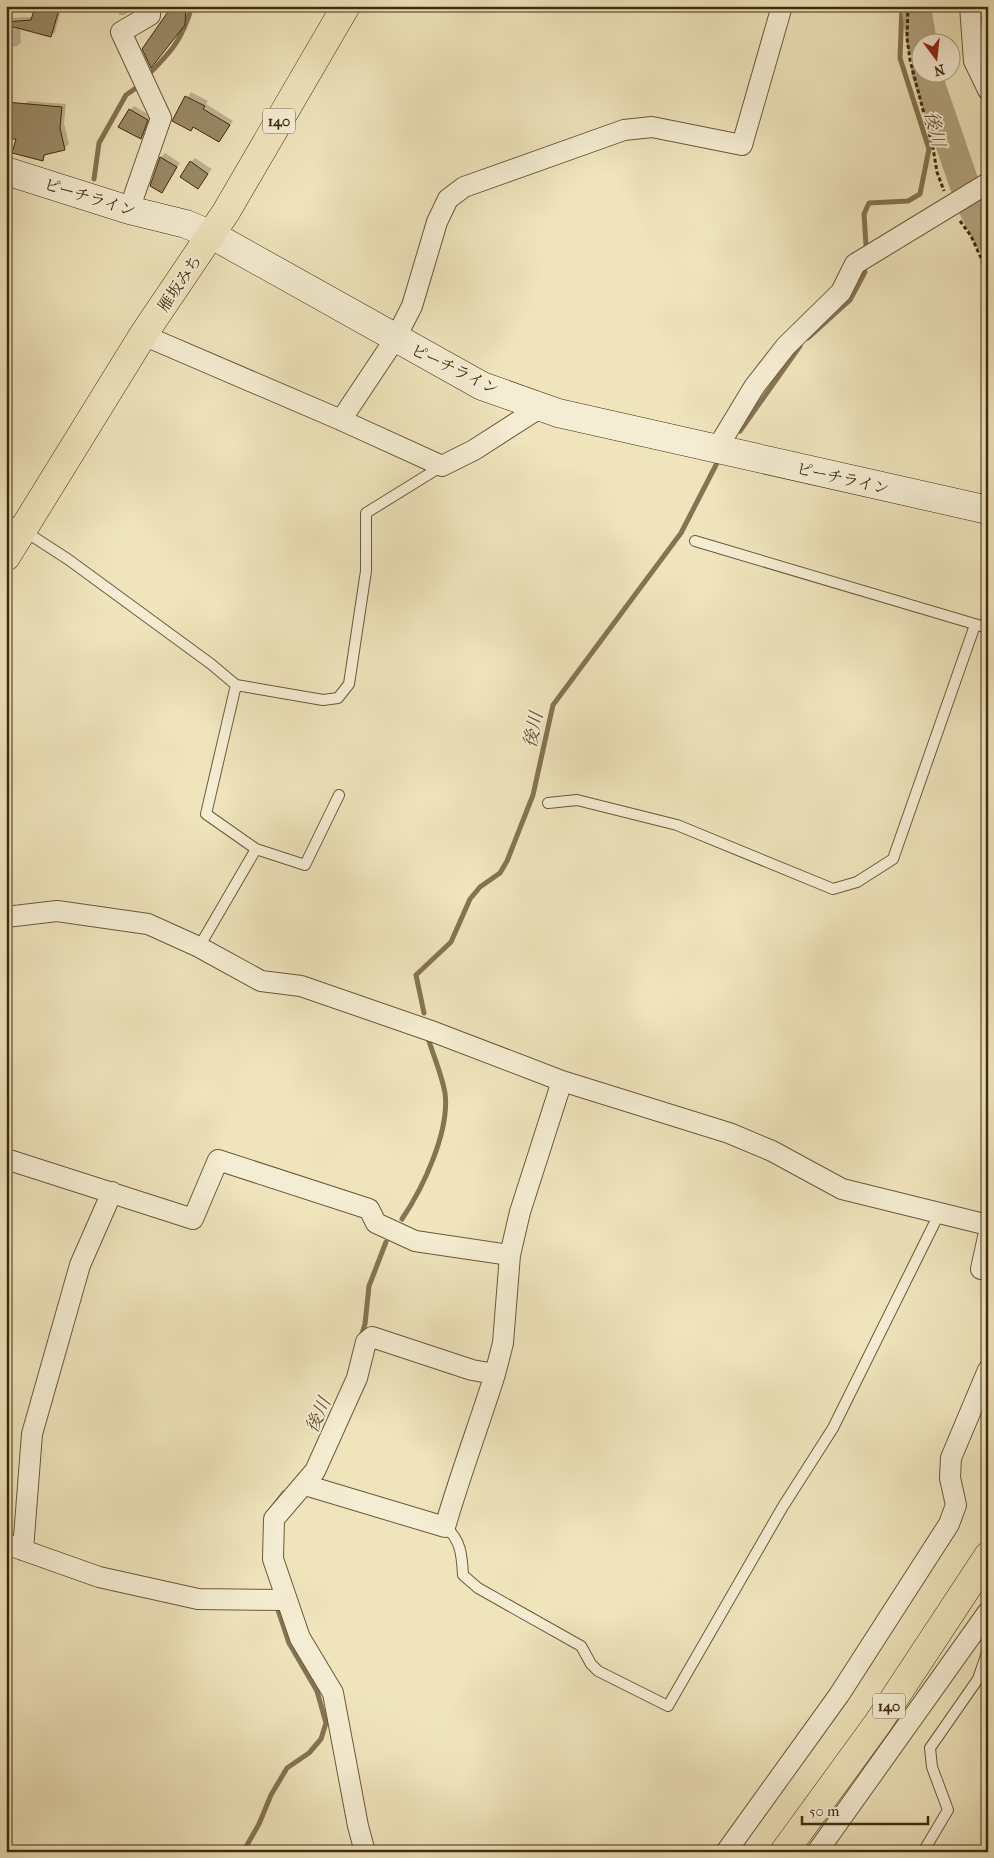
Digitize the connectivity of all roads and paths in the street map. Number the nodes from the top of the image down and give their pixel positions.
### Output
1 (150, 6) edge
2 (346, 6) edge
3 (782, 6) edge
4 (908, 6) edge
5 (970, 6) edge
6 (988, 90) edge
7 (6, 171) edge
8 (988, 183) edge
9 (954, 203) junction
10 (129, 210) junction
11 (212, 234) junction
12 (988, 273) edge
13 (144, 335) junction
14 (395, 339) junction
15 (542, 406) junction
16 (341, 420) junction
17 (716, 450) junction
18 (442, 466) junction
19 (988, 510) edge
20 (14, 524) edge
21 (695, 541) dead end
22 (6, 557) edge
23 (976, 625) junction
24 (988, 628) edge
25 (236, 685) junction
26 (340, 795) dead end
27 (548, 803) dead end
28 (256, 849) junction
29 (6, 917) edge
30 (199, 947) junction
31 (562, 1081) junction
32 (6, 1160) edge
33 (112, 1192) junction
34 (940, 1212) junction
35 (988, 1226) edge
36 (988, 1237) edge
37 (510, 1255) junction
38 (981, 1269) dead end
39 (988, 1370) edge
40 (495, 1374) junction
41 (305, 1484) junction
42 (445, 1527) junction
43 (15, 1547) edge
44 (988, 1556) edge
45 (286, 1600) junction
46 (982, 1620) edge
47 (988, 1650) edge
48 (365, 1852) edge
49 (726, 1852) edge
50 (784, 1852) edge
51 (817, 1852) edge
52 (922, 1852) edge

1 - 10 street
2 - 11 highway, 雁坂みち / 140
3 - 14 street
4 - 9 path
5 - 6 street
7 - 10 street, ピーチライン
8 - 9 street
9 - 12 path
9 - 17 street
10 - 11 street, ピーチライン
11 - 13 highway, 雁坂みち / 140
11 - 14 street, ピーチライン
13 - 16 street
13 - 20 highway, 雁坂みち / 140
14 - 15 street, ピーチライン
14 - 16 street
15 - 17 street, ピーチライン
15 - 18 street
16 - 18 street
17 - 19 street, ピーチライン
18 - 25 lane
20 - 22 highway, 雁坂みち / 140
20 - 25 lane
21 - 23 lane
23 - 24 lane
23 - 27 lane
25 - 28 lane
26 - 28 lane
28 - 30 lane
29 - 30 street
30 - 31 street
31 - 34 street
31 - 37 street
32 - 33 street
33 - 37 street
33 - 43 street
34 - 35 street
34 - 42 lane
36 - 38 street
37 - 40 street
39 - 49 street
40 - 41 street
40 - 42 street
41 - 42 street
41 - 45 street
43 - 45 street
44 - 50 highway, 140
45 - 48 street
46 - 47 lane
46 - 51 street
47 - 52 lane

